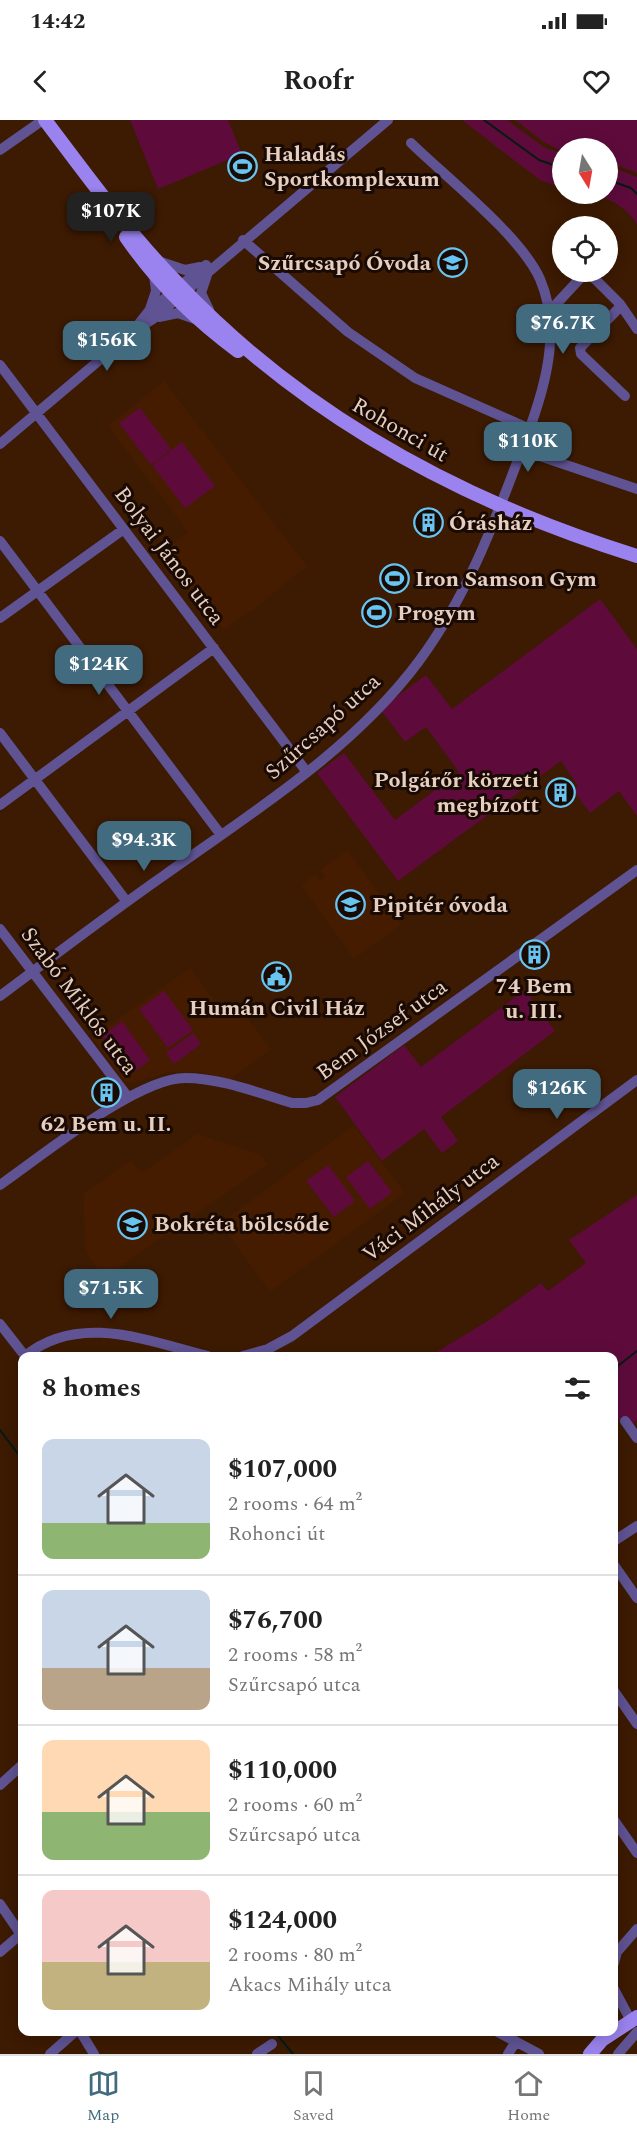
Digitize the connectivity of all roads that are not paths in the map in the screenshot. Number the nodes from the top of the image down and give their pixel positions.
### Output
1 (44, 120) edge
2 (388, 120) edge
3 (411, 143) dead end
4 (0, 150) edge
5 (98, 191) junction
6 (243, 240) junction
7 (151, 254) junction
8 (208, 268) junction
9 (154, 275) junction
10 (577, 282) edge
11 (597, 282) edge
12 (178, 293) junction
13 (620, 304) junction
14 (548, 313) junction
15 (151, 316) junction
16 (195, 318) junction
17 (637, 329) edge
18 (235, 338) junction
19 (0, 365) edge
20 (282, 380) junction
21 (625, 396) dead end
22 (36, 412) junction
23 (530, 429) junction
24 (0, 444) edge
25 (522, 450) junction
26 (637, 489) edge
27 (500, 506) junction
28 (124, 529) junction
29 (0, 541) edge
30 (637, 556) edge
31 (38, 591) junction
32 (0, 618) edge
33 (214, 648) junction
34 (128, 711) junction
35 (0, 733) edge
36 (306, 771) junction
37 (35, 780) junction
38 (0, 805) edge
39 (221, 835) junction
40 (637, 870) edge
41 (127, 902) junction
42 (0, 929) edge
43 (33, 972) junction
44 (0, 996) edge
45 (637, 1080) edge
46 (128, 1097) junction
47 (0, 1185) edge
48 (0, 1324) edge
49 (22, 1352) edge
50 (32, 1352) edge
51 (192, 1352) edge
52 (257, 1352) edge
53 (625, 1421) dead end
54 (637, 1438) edge
55 (637, 1526) edge
56 (618, 1538) edge
57 (618, 1571) edge
58 (637, 1598) edge
59 (618, 1697) edge
60 (637, 1724) edge
61 (18, 1769) edge
62 (0, 1785) edge
63 (618, 1826) edge
64 (637, 1852) edge
65 (0, 1904) edge
66 (18, 1929) edge
67 (637, 1929) edge
68 (18, 1938) edge
69 (618, 1951) edge
70 (0, 1952) edge
71 (618, 1996) edge
72 (635, 2024) edge
73 (618, 2032) edge
74 (72, 2036) edge
75 (81, 2036) edge
76 (504, 2036) edge
77 (609, 2036) joint
78 (515, 2043) junction
79 (272, 2044) dead end
80 (50, 2054) edge
81 (94, 2054) edge
82 (257, 2054) edge
83 (508, 2054) edge
84 (539, 2054) edge
85 (590, 2054) edge
86 (596, 2054) edge
87 (618, 2054) edge

1 - 4 street
1 - 5 main road, Rohonci út
2 - 6 street
3 - 14 street, Szűrcsapó utca
5 - 7 main road, Rohonci út
5 - 9 main road, Rohonci út
6 - 8 street
6 - 23 street
7 - 8 street
7 - 12 main road, Rohonci út
8 - 12 street
8 - 18 street
9 - 12 main road, Rohonci út
9 - 15 street
10 - 14 street
11 - 13 street
12 - 15 street
12 - 16 main road, Rohonci út
12 - 18 main road, Rohonci út
13 - 17 street
13 - 21 street
14 - 23 street, Szűrcsapó utca
15 - 16 street
15 - 22 street
16 - 20 main road, Rohonci út
18 - 20 main road, Rohonci út
19 - 22 street, Bolyai János utca
20 - 27 main road, Rohonci út
22 - 24 street
22 - 28 street, Bolyai János utca
23 - 25 street, Szűrcsapó utca
25 - 26 street
25 - 27 street, Szűrcsapó utca
27 - 30 main road, Rohonci út
27 - 36 street, Szűrcsapó utca
28 - 31 street
28 - 33 street, Bolyai János utca
29 - 31 street
31 - 32 street
31 - 34 street
33 - 34 street
33 - 36 street, Bolyai János utca
34 - 37 street
34 - 39 street
35 - 37 street
36 - 39 street, Szűrcsapó utca
37 - 38 street
37 - 41 street
39 - 41 street, Szűrcsapó utca
40 - 46 street, Bem József utca
41 - 43 street, Szűrcsapó utca
42 - 43 street, Szabó Miklós utca
43 - 44 street, Szűrcsapó utca
43 - 46 street, Szabó Miklós utca
45 - 52 street, Váci Mihály utca
46 - 47 street, Bem József utca
48 - 49 street
50 - 51 street
53 - 54 street
55 - 56 street
57 - 58 street
59 - 60 street
61 - 62 street
63 - 64 street
65 - 66 street
67 - 69 street
68 - 70 street
71 - 72 street
72 - 73 main road
72 - 87 street
74 - 80 street
75 - 81 street
76 - 78 street
77 - 85 main road
77 - 86 main road
78 - 83 street
78 - 84 street
79 - 82 street

